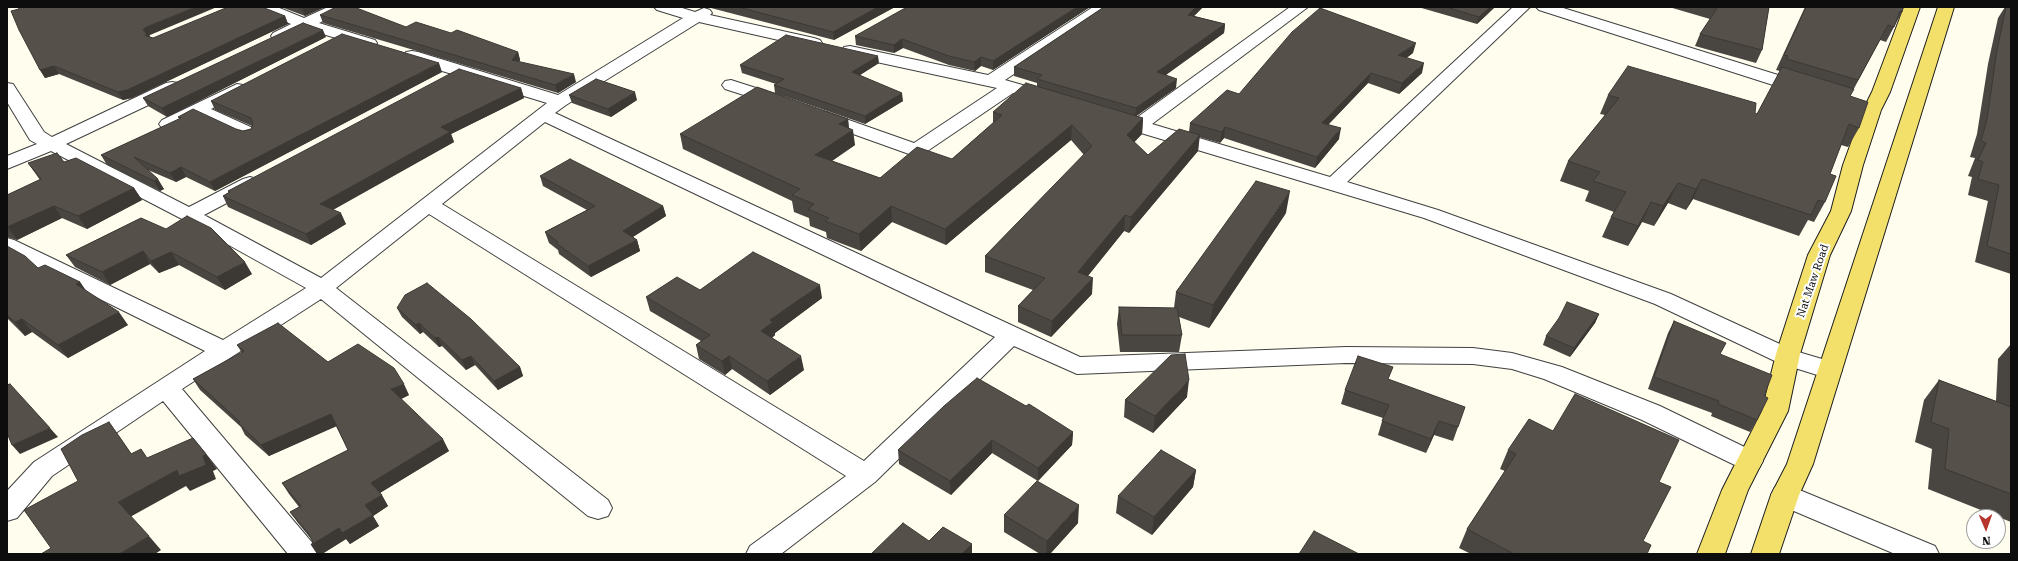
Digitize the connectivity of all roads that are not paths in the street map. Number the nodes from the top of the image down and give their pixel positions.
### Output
1 (263, 7) edge
2 (341, 7) edge
3 (662, 7) edge
4 (718, 7) edge
5 (1104, 7) edge
6 (1300, 7) edge
7 (1522, 7) edge
8 (1544, 7) edge
9 (1912, 7) edge
10 (1946, 7) edge
11 (696, 17) junction
12 (305, 24) junction
13 (344, 36) junction
14 (856, 37) edge
15 (263, 44) edge
16 (323, 46) edge
17 (828, 46) edge
18 (460, 71) junction
19 (186, 81) edge
20 (991, 81) junction
21 (253, 82) edge
22 (439, 82) edge
23 (731, 85) dead end
24 (1010, 87) junction
25 (7, 88) edge
26 (1818, 93) edge
27 (560, 101) junction
28 (1062, 103) edge
29 (197, 110) junction
30 (542, 114) junction
31 (1100, 114) edge
32 (1138, 126) junction
33 (156, 130) edge
34 (248, 133) edge
35 (52, 144) junction
36 (109, 154) edge
37 (7, 163) edge
38 (89, 165) junction
39 (265, 174) edge
40 (1334, 184) junction
41 (429, 205) junction
42 (189, 215) junction
43 (7, 245) edge
44 (322, 288) junction
45 (1011, 335) junction
46 (224, 350) junction
47 (1787, 357) junction
48 (1830, 370) junction
49 (166, 387) junction
50 (1750, 461) junction
51 (866, 475) junction
52 (1785, 495) junction
53 (598, 508) dead end
54 (7, 510) edge
55 (305, 554) edge
56 (760, 554) edge
57 (1711, 554) edge
58 (1765, 554) edge
59 (1925, 554) edge

1 - 12 street
2 - 12 street
3 - 11 street
4 - 11 street
5 - 20 street
6 - 32 street
7 - 40 street
8 - 26 street
9 - 47 main road, Nat Maw Road
10 - 48 main road
11 - 17 street
11 - 27 street
12 - 13 street
12 - 15 street
13 - 16 street
13 - 18 street
14 - 20 street
18 - 22 street
18 - 27 street
19 - 35 street
20 - 24 street
21 - 29 street
23 - 24 street
24 - 28 street
25 - 35 street
27 - 30 street
29 - 33 street
29 - 34 street
30 - 41 street
30 - 45 street
31 - 32 street
32 - 40 street
35 - 37 street
35 - 38 street
36 - 38 street
38 - 42 street
39 - 42 street
40 - 47 street
41 - 44 street
41 - 51 street
42 - 44 street
43 - 46 street
44 - 46 street
44 - 53 street
45 - 50 street
45 - 51 street
46 - 49 street
47 - 48 street
47 - 50 main road, Nat Maw Road
48 - 52 main road
49 - 54 street
49 - 55 street
50 - 57 main road, Nat Maw Road
51 - 56 street
52 - 58 main road
52 - 59 street

